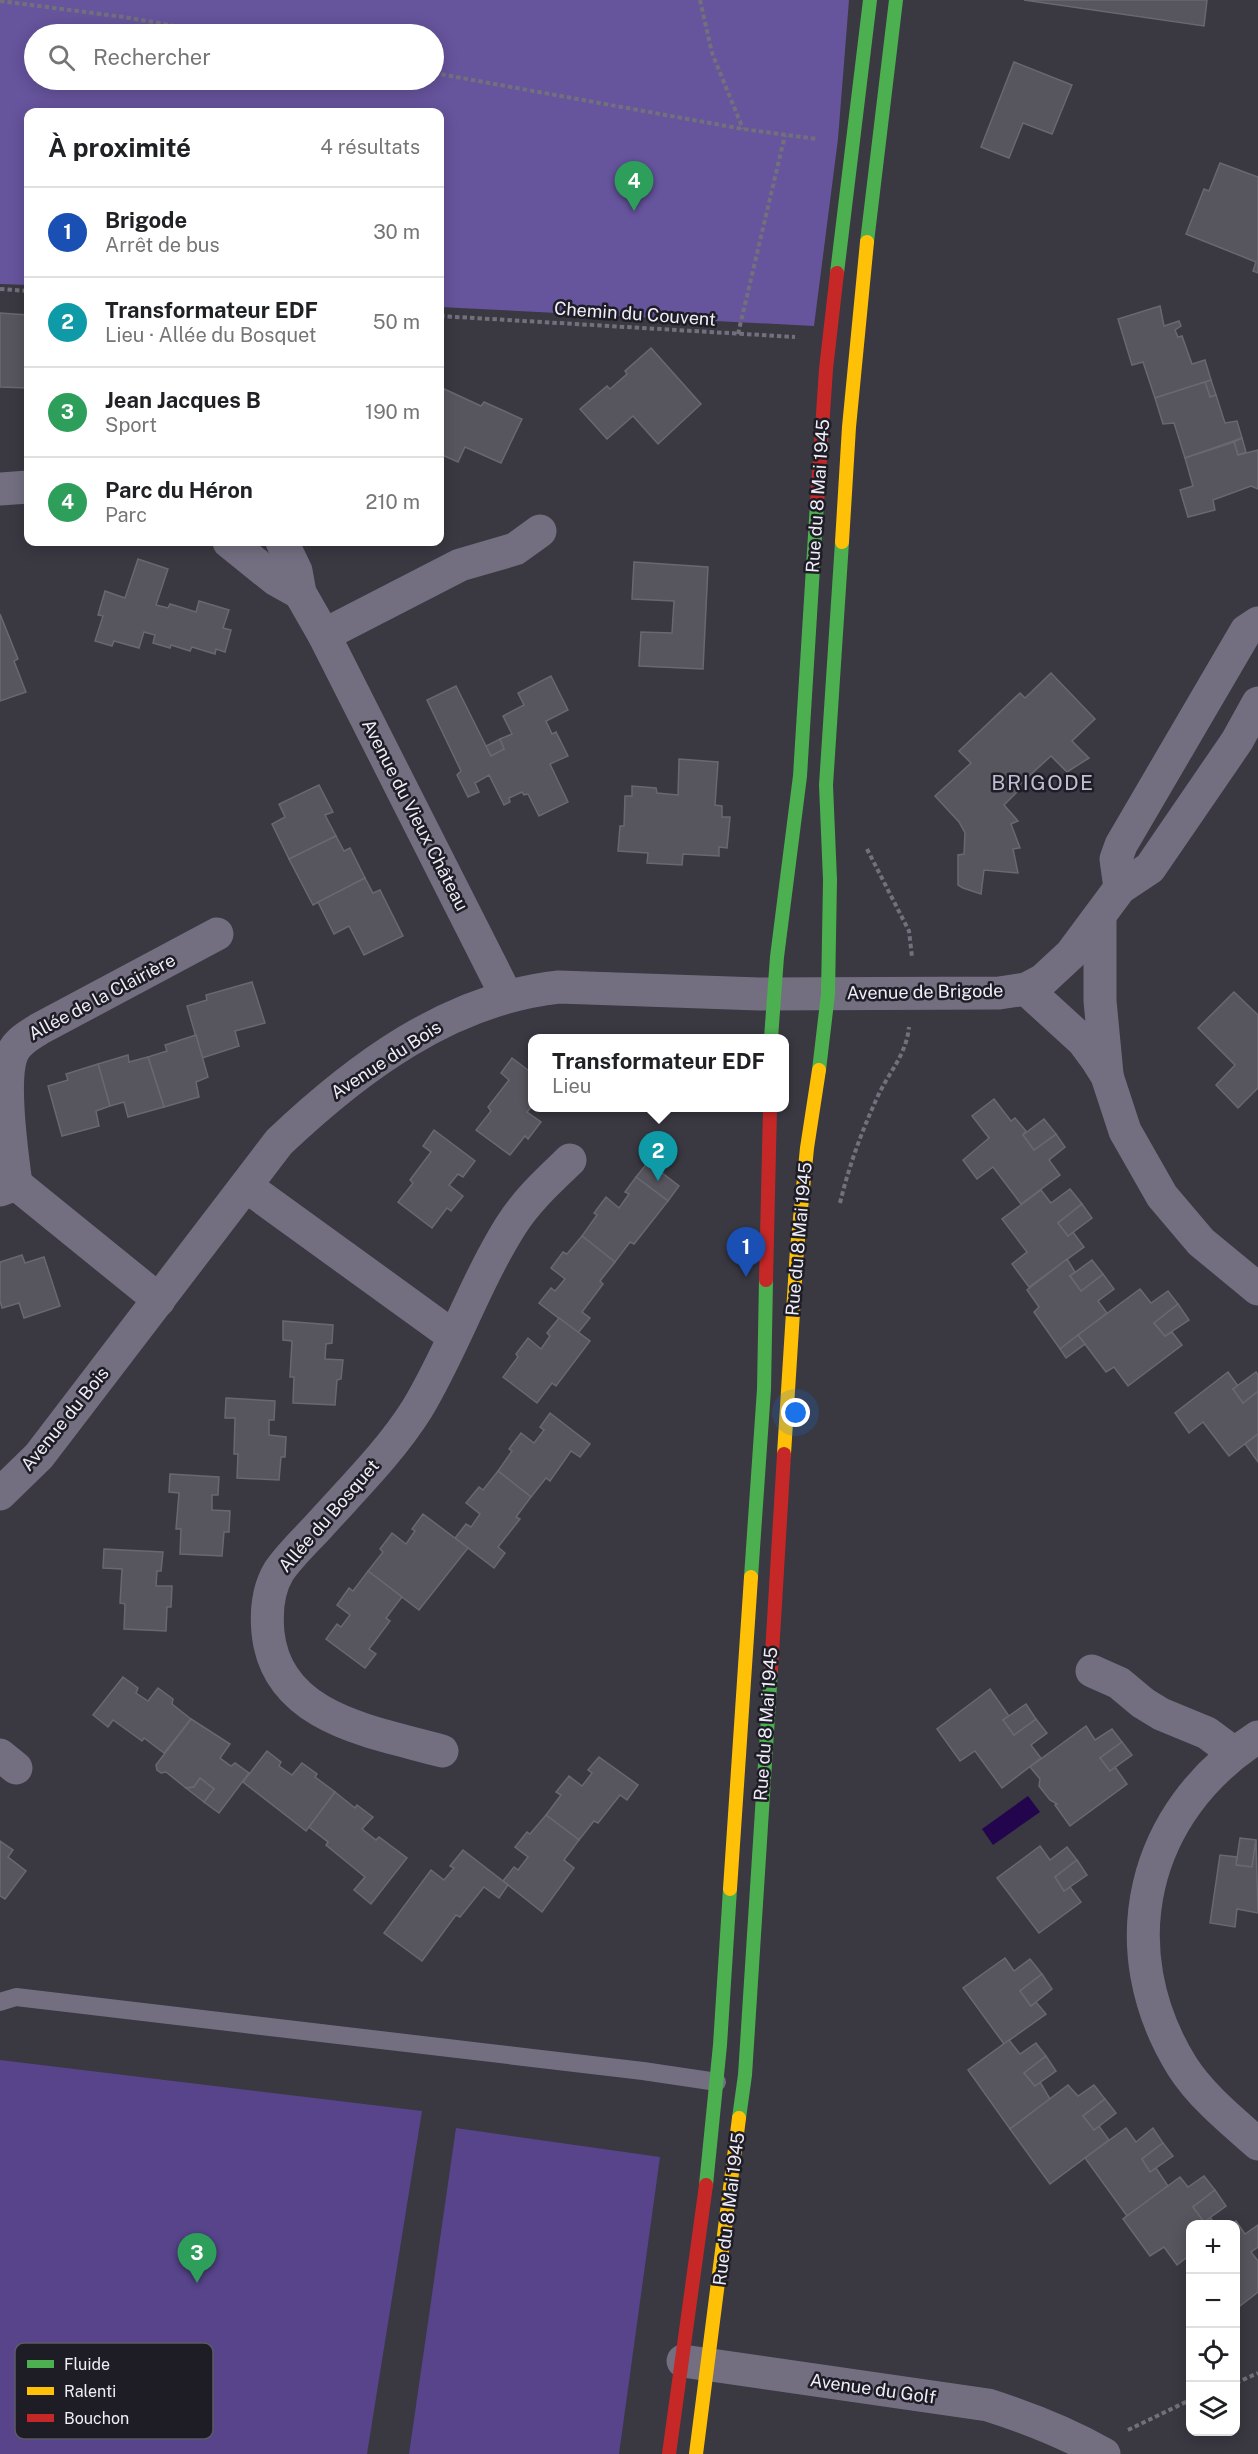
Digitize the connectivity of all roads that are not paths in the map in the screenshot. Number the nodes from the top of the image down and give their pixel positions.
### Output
1 (870, 0) edge
2 (896, 0) edge
3 (24, 487) edge
4 (0, 489) edge
5 (540, 531) dead end
6 (234, 546) edge
7 (284, 546) edge
8 (300, 593) junction
9 (1258, 622) edge
10 (324, 635) junction
11 (1258, 703) edge
12 (1120, 888) junction
13 (1100, 916) junction
14 (217, 934) dead end
15 (1026, 988) junction
16 (773, 994) junction
17 (828, 994) junction
18 (506, 995) junction
19 (771, 1034) edge
20 (1107, 1076) junction
21 (770, 1112) edge
22 (570, 1160) dead end
23 (246, 1186) junction
24 (8, 1187) edge
25 (1258, 1289) edge
26 (159, 1300) junction
27 (453, 1336) junction
28 (0, 1494) edge
29 (1092, 1671) dead end
30 (1246, 1745) edge
31 (442, 1751) dead end
32 (0, 2002) edge
33 (717, 2082) junction
34 (1258, 2144) edge
35 (696, 2363) junction
36 (1057, 2443) edge
37 (1099, 2451) edge
38 (669, 2454) edge
39 (696, 2454) edge

1 - 16 main road, Rue du 8 Mai 1945
2 - 17 main road, Rue du 8 Mai 1945
3 - 4 street
5 - 10 street
6 - 8 street
7 - 8 street, Avenue du Vieux Château
8 - 10 street, Avenue du Vieux Château
9 - 12 street
10 - 18 street, Avenue du Vieux Château
11 - 12 street, Avenue de Brigode
12 - 13 street, Avenue de Brigode
13 - 15 street, Avenue de Brigode
13 - 20 street
14 - 24 street, Allée de la Clairière
15 - 17 street, Avenue de Brigode
15 - 20 street
16 - 17 street
16 - 18 street, Avenue du Bois
16 - 19 main road, Rue du 8 Mai 1945
17 - 35 main road, Rue du 8 Mai 1945
18 - 23 street, Avenue du Bois
20 - 25 street
21 - 33 main road, Rue du 8 Mai 1945
22 - 27 street, Allée du Bosquet
23 - 26 street, Avenue du Bois
23 - 27 street
24 - 26 street, Allée de la Clairière
26 - 28 street, Avenue du Bois
27 - 31 street, Allée du Bosquet
29 - 30 street
30 - 34 street
32 - 33 lane
33 - 35 main road, Rue du 8 Mai 1945
35 - 36 street, Avenue du Golf
35 - 38 main road, Rue du 8 Mai 1945
35 - 39 main road, Rue du 8 Mai 1945
36 - 37 street, Avenue du Golf

